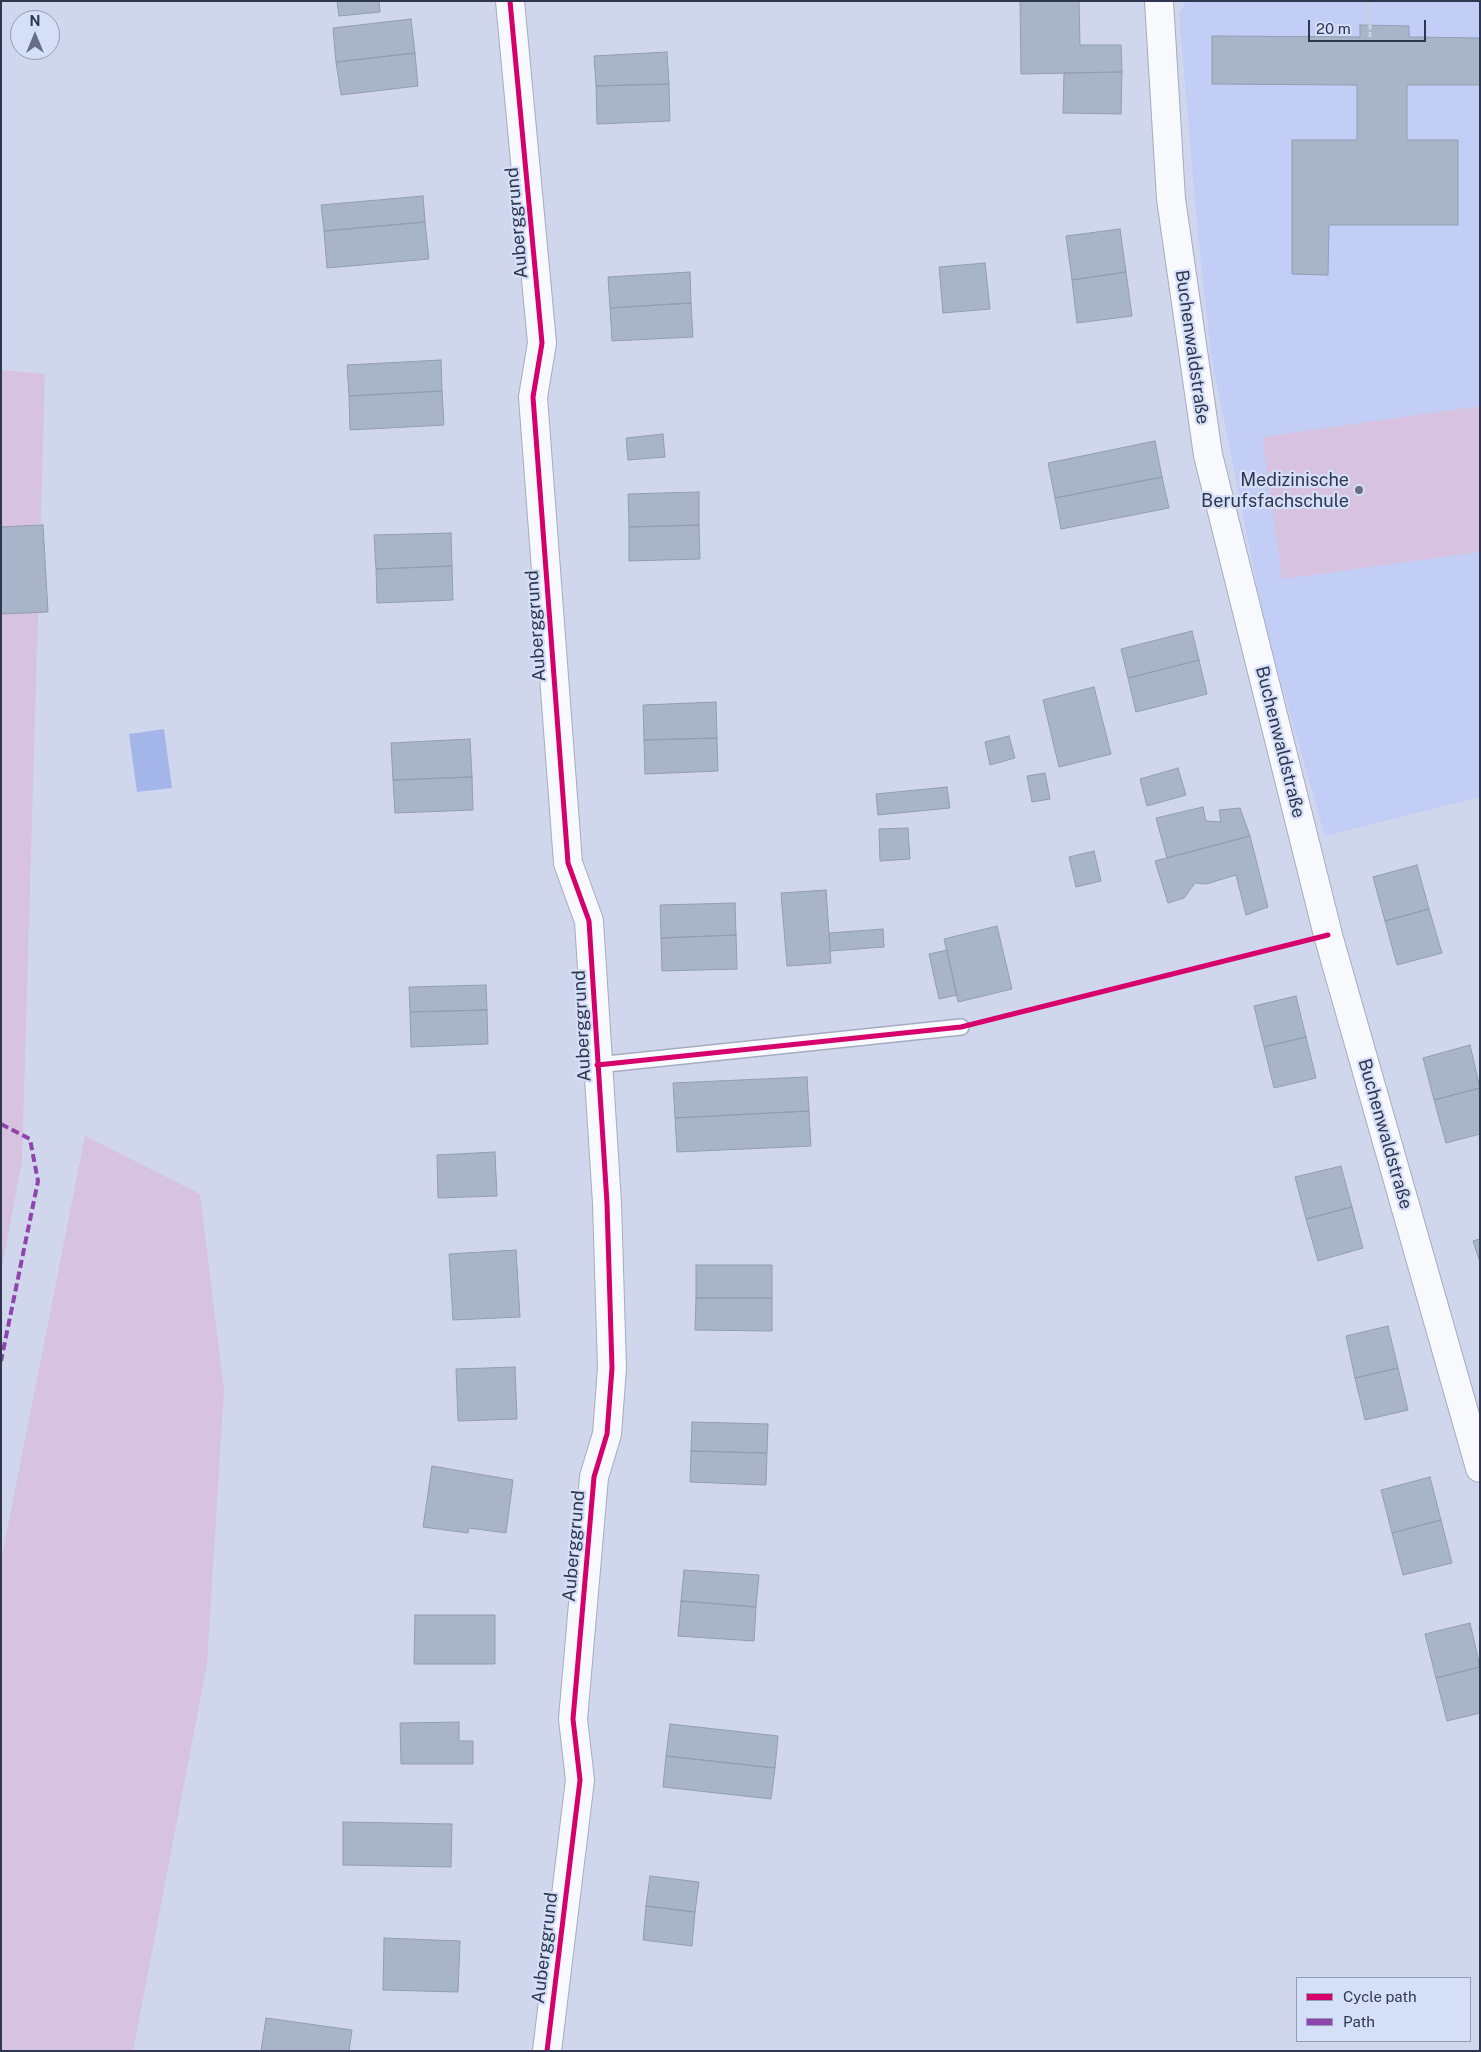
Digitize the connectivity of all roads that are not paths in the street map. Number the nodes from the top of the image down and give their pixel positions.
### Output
1 (510, 1) edge
2 (1159, 1) edge
3 (961, 1027) dead end
4 (597, 1066) junction
5 (1480, 1468) edge
6 (547, 2051) edge

1 - 4 street, Auberggrund
2 - 5 street, Buchenwaldstraße
3 - 4 lane
4 - 6 street, Auberggrund

